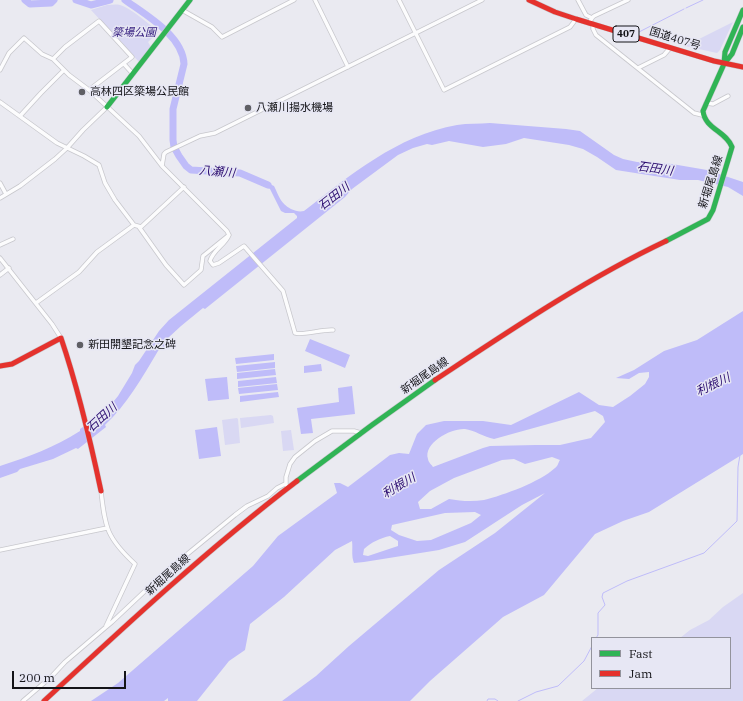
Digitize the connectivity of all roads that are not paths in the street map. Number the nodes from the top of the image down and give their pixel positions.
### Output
1 (190, 0) edge
2 (294, 0) edge
3 (315, 0) edge
4 (399, 0) edge
5 (482, 0) edge
6 (530, 0) edge
7 (578, 0) edge
8 (628, 0) edge
9 (477, 1) edge
10 (182, 10) junction
11 (743, 10) edge
12 (576, 19) junction
13 (591, 22) junction
14 (743, 27) edge
15 (416, 33) junction
16 (670, 48) junction
17 (53, 59) junction
18 (124, 64) junction
19 (724, 64) junction
20 (348, 66) junction
21 (743, 67) edge
22 (638, 68) junction
23 (0, 70) edge
24 (64, 70) junction
25 (743, 72) edge
26 (133, 74) junction
27 (89, 90) junction
28 (728, 96) dead end
29 (0, 102) edge
30 (706, 103) junction
31 (107, 107) junction
32 (702, 115) junction
33 (20, 116) junction
34 (67, 148) junction
35 (162, 166) junction
36 (0, 183) edge
37 (184, 187) junction
38 (6, 194) junction
39 (0, 198) edge
40 (134, 225) junction
41 (139, 226) junction
42 (229, 235) junction
43 (13, 239) dead end
44 (0, 245) edge
45 (0, 258) edge
46 (9, 268) junction
47 (0, 275) edge
48 (36, 303) junction
49 (333, 330) dead end
50 (61, 338) junction
51 (0, 366) edge
52 (361, 433) junction
53 (287, 486) junction
54 (101, 491) joint
55 (107, 528) junction
56 (0, 550) edge
57 (106, 627) junction
58 (23, 701) edge
59 (44, 701) edge

1 - 10 main road
2 - 10 street
3 - 20 street
4 - 15 street
5 - 9 street
6 - 12 main road, 国道407号 / 407
7 - 13 street
8 - 13 street
9 - 15 street
10 - 26 main road
11 - 19 main road
12 - 13 main road, 国道407号 / 407
12 - 15 street
13 - 16 main road, 国道407号 / 407
13 - 22 street
14 - 19 main road
15 - 20 street
16 - 19 main road, 国道407号 / 407
16 - 22 street
17 - 18 street
17 - 23 street
17 - 24 street
18 - 26 street
18 - 27 street
19 - 21 main road, 国道407号 / 407
19 - 25 main road, 国道407号 / 407
19 - 30 main road
20 - 35 street
22 - 32 street
24 - 27 street
24 - 33 street
26 - 31 main road
27 - 31 street
28 - 30 street
29 - 33 street
30 - 32 main road
31 - 34 street
31 - 35 street
32 - 52 main road, 新堀尾島線
33 - 34 street
34 - 38 street
34 - 40 street
35 - 37 street
36 - 38 street
37 - 41 street
37 - 42 street
38 - 39 street
40 - 41 street
40 - 48 street
41 - 42 street
42 - 49 street
43 - 44 street
45 - 46 street
46 - 47 street
46 - 48 street
48 - 50 street
50 - 51 main road
50 - 54 main road
52 - 53 main road, 新堀尾島線
52 - 53 street
53 - 57 street
53 - 59 main road, 新堀尾島線
54 - 55 street
55 - 56 street
55 - 57 street
57 - 58 street

